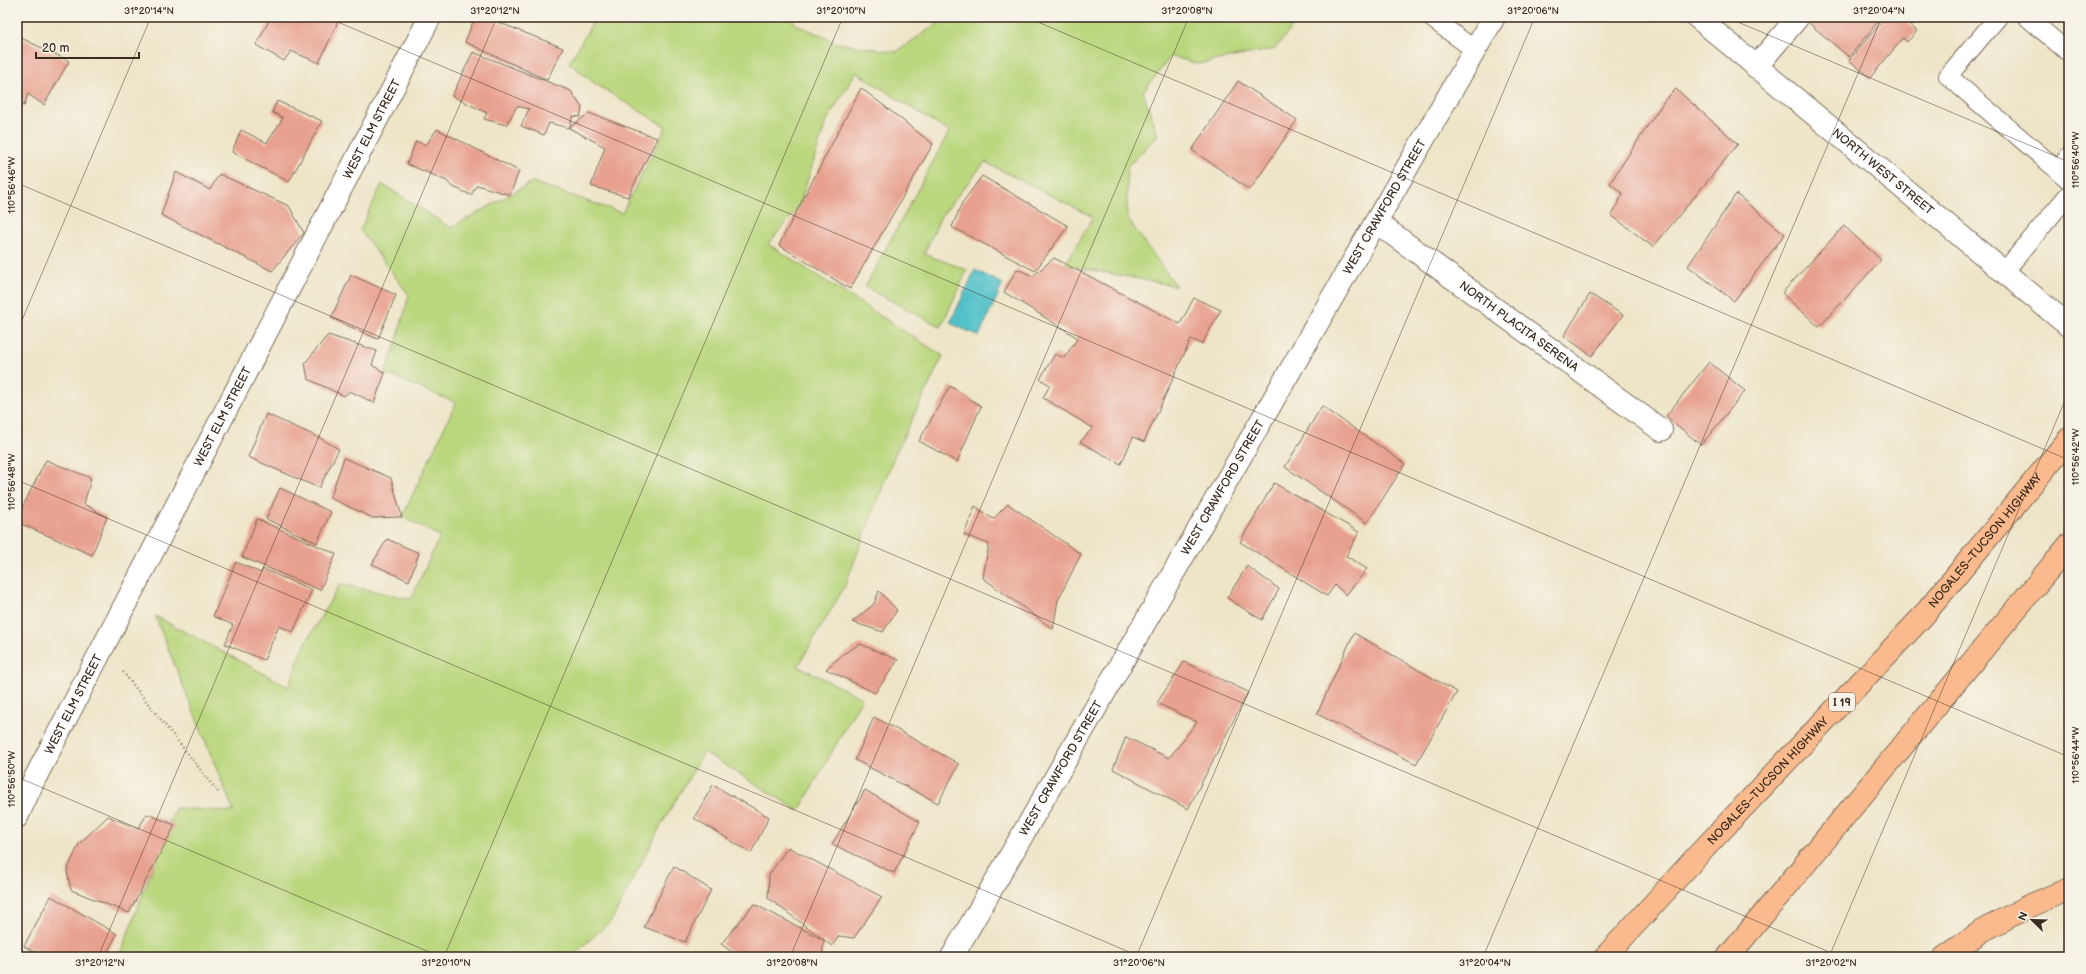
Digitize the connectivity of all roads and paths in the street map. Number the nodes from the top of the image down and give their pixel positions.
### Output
1 (430, 17) edge
2 (1430, 17) edge
3 (1494, 17) edge
4 (1697, 17) edge
5 (1798, 17) edge
6 (1998, 17) edge
7 (2027, 17) edge
8 (1475, 50) junction
9 (2069, 52) edge
10 (1756, 67) junction
11 (2069, 156) edge
12 (2064, 176) edge
13 (2069, 194) edge
14 (1376, 222) junction
15 (2004, 272) junction
16 (2069, 326) edge
17 (1661, 430) dead end
18 (2069, 439) edge
19 (2069, 545) edge
20 (104, 647) junction
21 (218, 792) dead end
22 (17, 816) edge
23 (2069, 889) edge
24 (952, 957) edge
25 (1605, 957) edge
26 (1728, 957) edge
27 (1945, 957) edge

1 - 20 street, WEST ELM STREET
2 - 8 lane
3 - 8 street, WEST CRAWFORD STREET
4 - 10 street, NORTH WEST STREET
5 - 10 street
6 - 12 lane
7 - 9 lane
8 - 14 street, WEST CRAWFORD STREET
10 - 15 street, NORTH WEST STREET
11 - 12 lane
13 - 15 lane
14 - 17 street, NORTH PLACITA SERENA
14 - 24 street, WEST CRAWFORD STREET
15 - 16 street, NORTH WEST STREET
18 - 25 highway, NOGALES–TUCSON HIGHWAY / I 19
19 - 26 highway
20 - 21 path
20 - 22 street, WEST ELM STREET
23 - 27 highway

